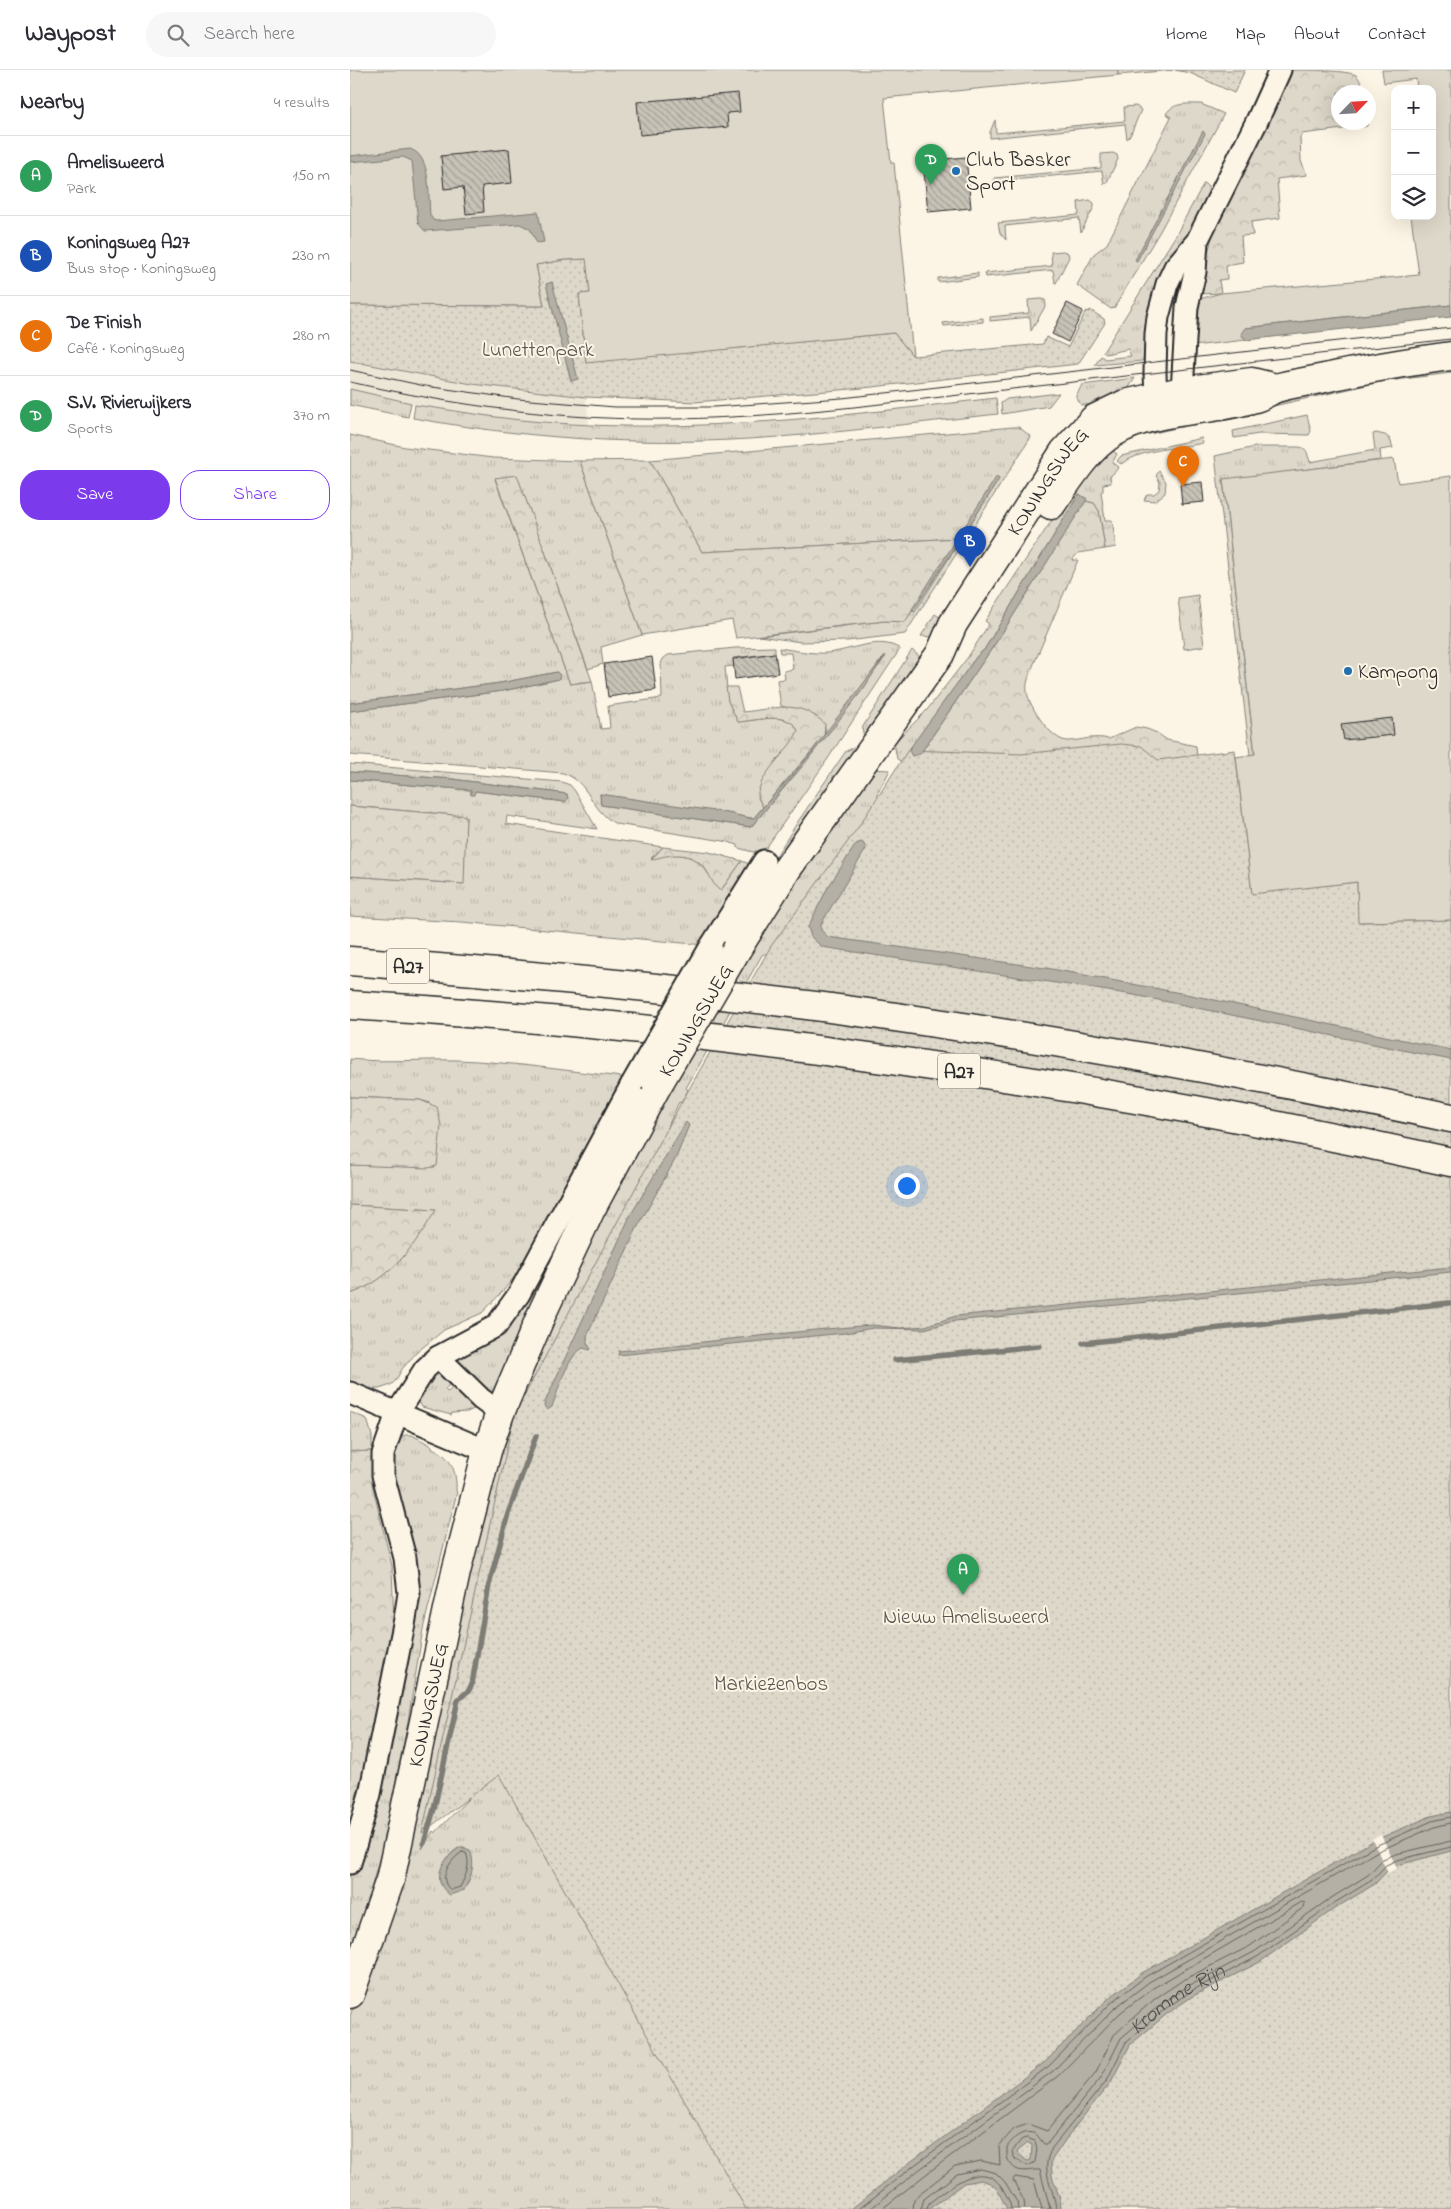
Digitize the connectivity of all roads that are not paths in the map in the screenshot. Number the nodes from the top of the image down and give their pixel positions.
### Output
1 (1280, 70) edge
2 (1197, 241) junction
3 (1451, 356) edge
4 (1171, 400) junction
5 (764, 861) dead end
6 (724, 948) junction
7 (350, 962) edge
8 (350, 1005) edge
9 (645, 1085) junction
10 (1451, 1118) edge
11 (1451, 1162) edge
12 (438, 1357) junction
13 (350, 1393) edge
14 (396, 1413) junction
15 (500, 1413) junction
16 (487, 1451) junction
17 (350, 1863) edge
18 (350, 1994) edge

1 - 2 street
2 - 4 street
2 - 4 street
3 - 4 main road, KONINGSWEG
4 - 6 main road, KONINGSWEG
5 - 6 street, KONINGSWEG
6 - 9 main road, KONINGSWEG, bridge
7 - 10 main road, A27
8 - 11 main road, A27
9 - 12 street, KONINGSWEG
9 - 15 main road, KONINGSWEG
12 - 14 street, KONINGSWEG
12 - 15 street
13 - 14 street
14 - 16 street
14 - 17 street, KONINGSWEG
15 - 16 main road, KONINGSWEG
16 - 18 main road, KONINGSWEG

